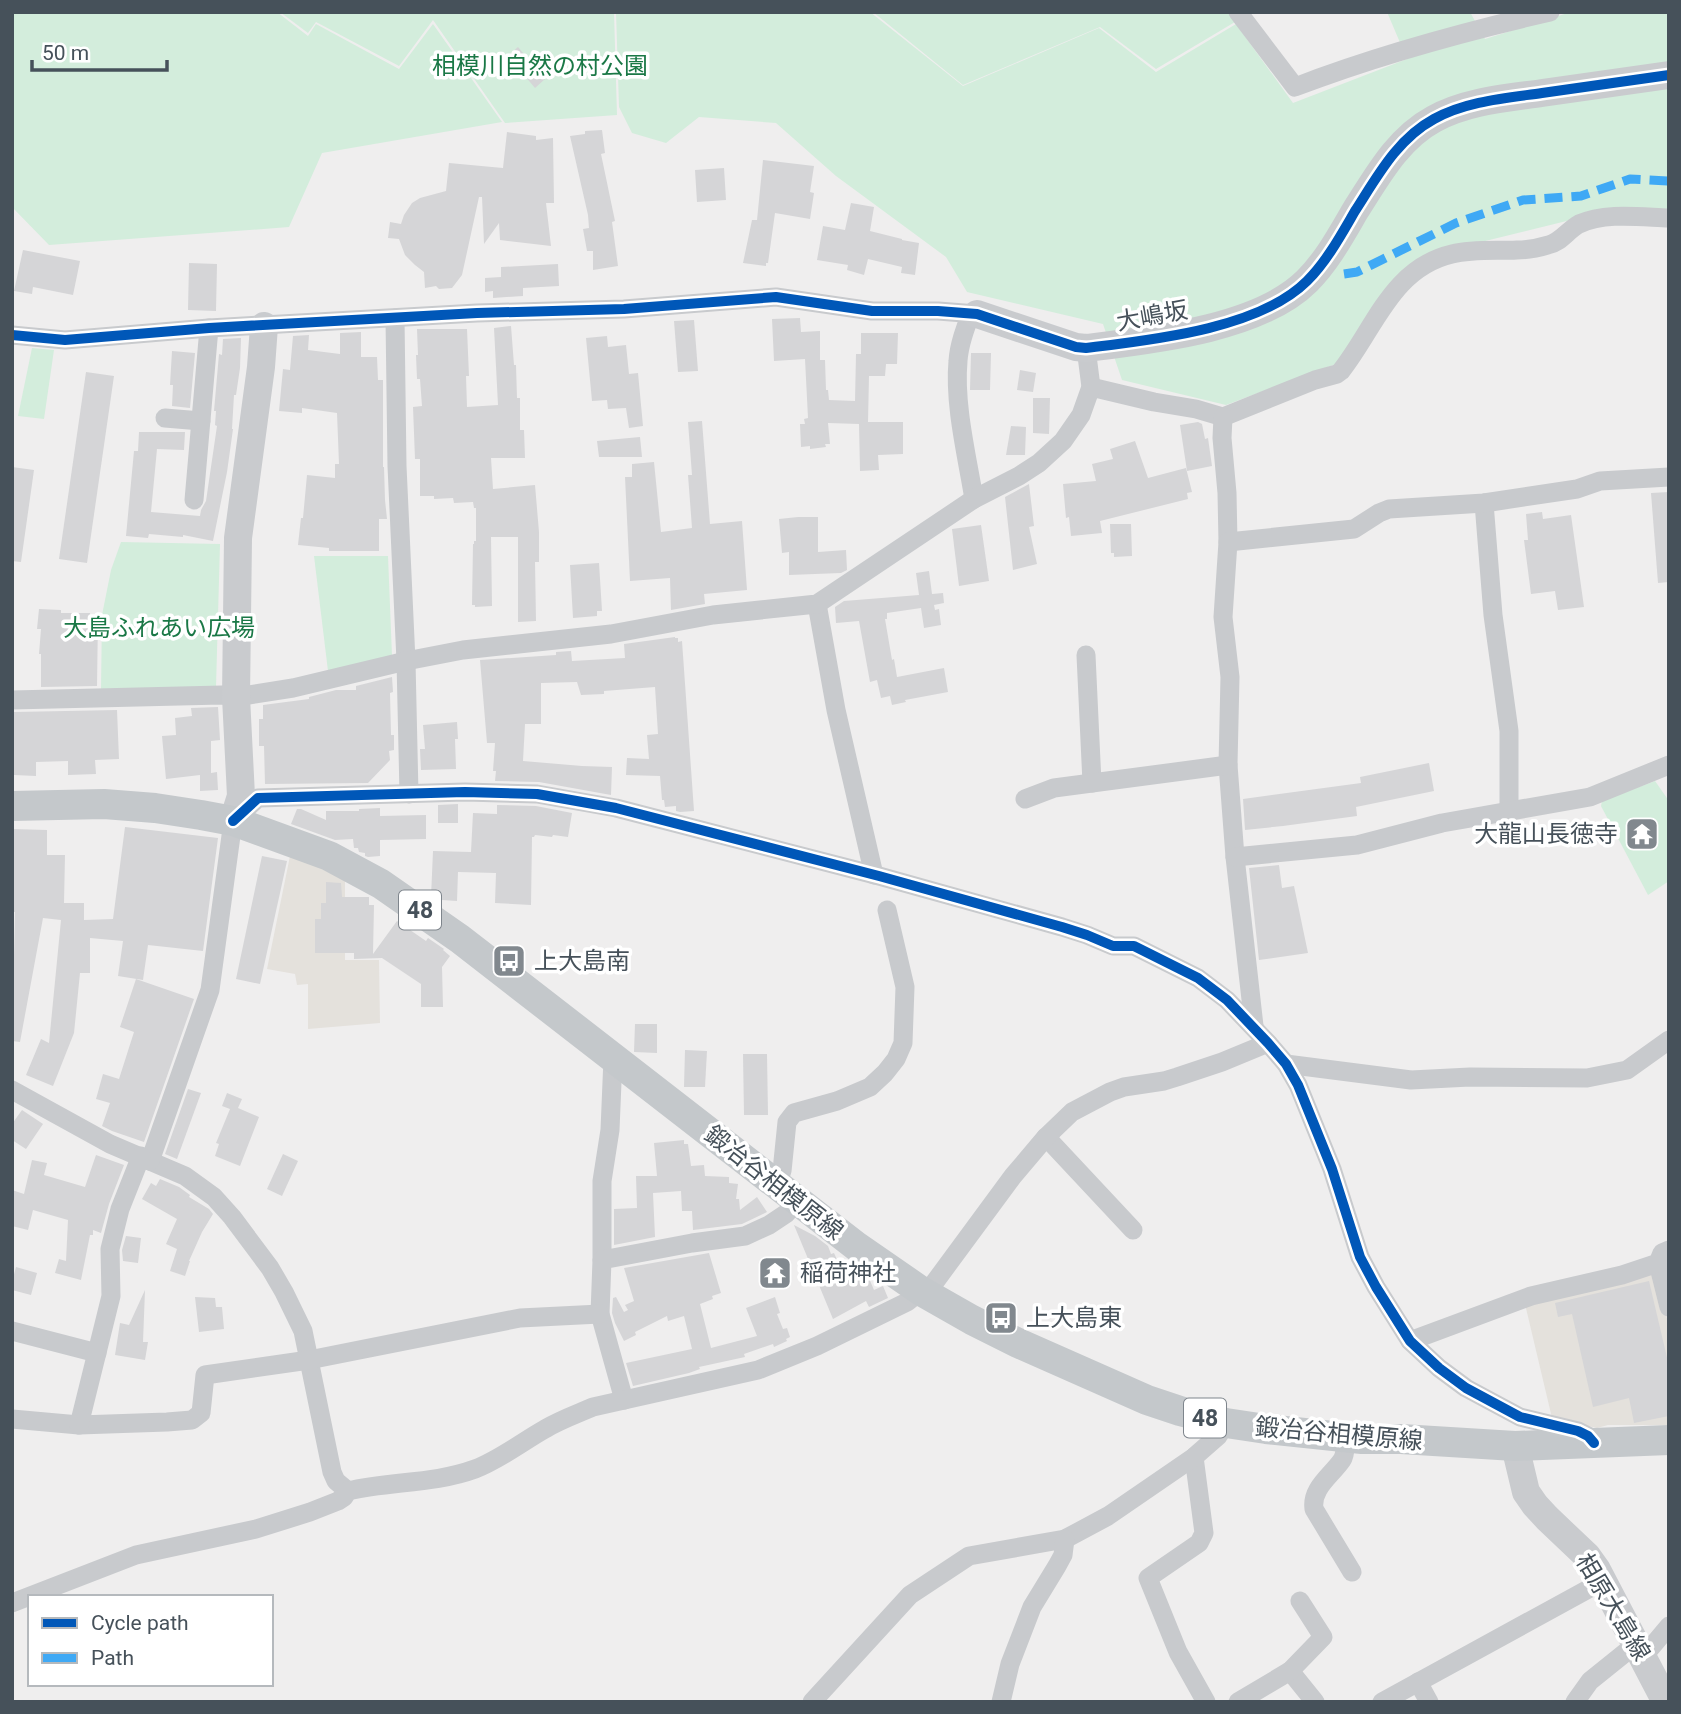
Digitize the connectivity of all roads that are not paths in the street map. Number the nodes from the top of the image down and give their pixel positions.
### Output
1 (1238, 12) edge
2 (1550, 12) edge
3 (1669, 75) edge
4 (1669, 218) edge
5 (974, 314) junction
6 (395, 318) junction
7 (264, 326) junction
8 (209, 328) junction
9 (12, 335) edge
10 (1081, 347) junction
11 (1091, 387) junction
12 (1223, 417) junction
13 (165, 418) dead end
14 (206, 429) junction
15 (1669, 477) edge
16 (974, 499) junction
17 (194, 500) dead end
18 (1484, 503) junction
19 (1228, 542) junction
20 (817, 604) junction
21 (1086, 655) dead end
22 (406, 661) junction
23 (236, 697) junction
24 (12, 700) edge
25 (1228, 765) junction
26 (1669, 765) edge
27 (1092, 783) junction
28 (409, 794) junction
29 (1025, 799) dead end
30 (12, 806) edge
31 (1508, 812) junction
32 (233, 821) junction
33 (1235, 857) junction
34 (874, 875) junction
35 (887, 910) dead end
36 (1254, 1026) junction
37 (1669, 1040) edge
38 (1268, 1043) junction
39 (614, 1058) junction
40 (1286, 1064) junction
41 (12, 1090) edge
42 (1046, 1137) junction
43 (146, 1159) junction
44 (782, 1171) dead end
45 (787, 1213) dead end
46 (1133, 1230) dead end
47 (1663, 1257) edge
48 (602, 1260) junction
49 (924, 1293) junction
50 (1669, 1307) edge
51 (600, 1314) junction
52 (12, 1331) edge
53 (1410, 1341) junction
54 (97, 1353) junction
55 (309, 1360) junction
56 (624, 1400) junction
57 (12, 1419) edge
58 (1226, 1423) junction
59 (79, 1425) junction
60 (1346, 1437) junction
61 (1669, 1440) edge
62 (1594, 1443) junction
63 (1515, 1446) junction
64 (1194, 1457) junction
65 (348, 1491) junction
66 (1065, 1539) junction
67 (1352, 1572) dead end
68 (1603, 1581) junction
69 (33, 1595) edge
70 (1300, 1601) dead end
71 (1669, 1626) edge
72 (1640, 1650) junction
73 (1290, 1671) junction
74 (1418, 1682) junction
75 (812, 1702) edge
76 (1000, 1702) edge
77 (1206, 1702) edge
78 (1238, 1702) edge
79 (1315, 1702) edge
80 (1382, 1702) edge
81 (1429, 1702) edge
82 (1575, 1702) edge
83 (1666, 1702) edge

1 - 2 street
3 - 10 street, 大嶋坂
4 - 12 street
5 - 6 street
5 - 10 street
5 - 16 street
6 - 7 street
6 - 22 street
7 - 8 street
7 - 23 street
8 - 9 street
8 - 14 street
10 - 11 street
11 - 12 street
11 - 16 street
12 - 19 street
13 - 14 street
14 - 17 street
15 - 18 street
16 - 20 street
18 - 19 street
18 - 31 street
19 - 25 street
20 - 22 street
20 - 34 street
21 - 27 street
22 - 23 street
22 - 28 street
23 - 24 street
23 - 32 street
25 - 27 street
25 - 33 street
26 - 31 street
27 - 29 street
28 - 32 street
28 - 34 street
30 - 32 main road, 鍛冶谷相模原線 / 48
31 - 33 street
32 - 39 main road, 鍛冶谷相模原線 / 48
32 - 43 street
33 - 36 street
34 - 36 street
35 - 44 street
36 - 38 street
37 - 40 street
38 - 40 street
38 - 42 street
39 - 48 street
39 - 49 main road, 鍛冶谷相模原線 / 48
40 - 53 street
41 - 43 street
42 - 46 street
42 - 49 street
43 - 54 street
43 - 55 street
45 - 48 street
47 - 50 street
47 - 53 street
48 - 51 street
49 - 56 street
49 - 58 main road, 鍛冶谷相模原線 / 48
51 - 55 street
51 - 56 street
52 - 54 street
53 - 62 street
54 - 59 street
55 - 59 street
55 - 65 street
56 - 65 street
57 - 59 street
58 - 60 main road, 鍛冶谷相模原線 / 48
58 - 64 street
60 - 63 main road, 鍛冶谷相模原線 / 48
60 - 67 street
61 - 62 main road, 鍛冶谷相模原線 / 48
62 - 63 main road, 鍛冶谷相模原線 / 48
63 - 68 street, 相原大島線
64 - 66 street
64 - 77 street
65 - 69 street
66 - 75 street
66 - 76 street
68 - 72 street, 相原大島線
68 - 74 street
70 - 73 street
71 - 72 street
72 - 82 street
72 - 83 street, 相原大島線
73 - 78 street
73 - 79 street
74 - 80 street
74 - 81 street

